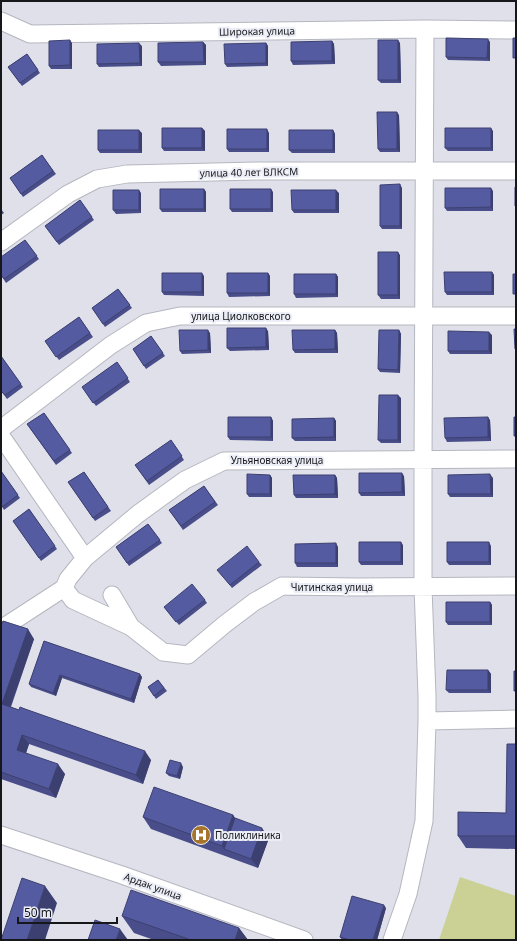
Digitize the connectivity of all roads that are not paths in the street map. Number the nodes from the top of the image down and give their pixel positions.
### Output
1 (1, 21) edge
2 (425, 29) junction
3 (516, 30) edge
4 (425, 171) junction
5 (516, 171) edge
6 (1, 242) edge
7 (424, 316) junction
8 (516, 316) edge
9 (1, 429) edge
10 (1, 436) edge
11 (516, 459) edge
12 (423, 460) junction
13 (85, 558) junction
14 (516, 586) edge
15 (424, 587) junction
16 (64, 588) junction
17 (112, 595) dead end
18 (131, 627) junction
19 (1, 629) edge
20 (516, 719) edge
21 (427, 721) junction
22 (1, 835) edge
23 (304, 940) edge
24 (392, 940) edge

1 - 2 street, Широкая улица
2 - 3 street, Широкая улица
2 - 4 street
4 - 5 street, улица 40 лет ВЛКСМ
4 - 6 street, улица 40 лет ВЛКСМ
4 - 7 street
7 - 8 street, улица Циолковского
7 - 9 street, улица Циолковского
7 - 12 street
10 - 13 street
11 - 12 street, Ульяновская улица
12 - 13 street, Ульяновская улица
12 - 15 street
13 - 16 street, Ульяновская улица
14 - 15 street, Читинская улица
15 - 18 street, Читинская улица
15 - 21 street
16 - 18 street
16 - 19 street, Ульяновская улица
17 - 18 street
20 - 21 street
21 - 24 street
22 - 23 street, Ардак улица

